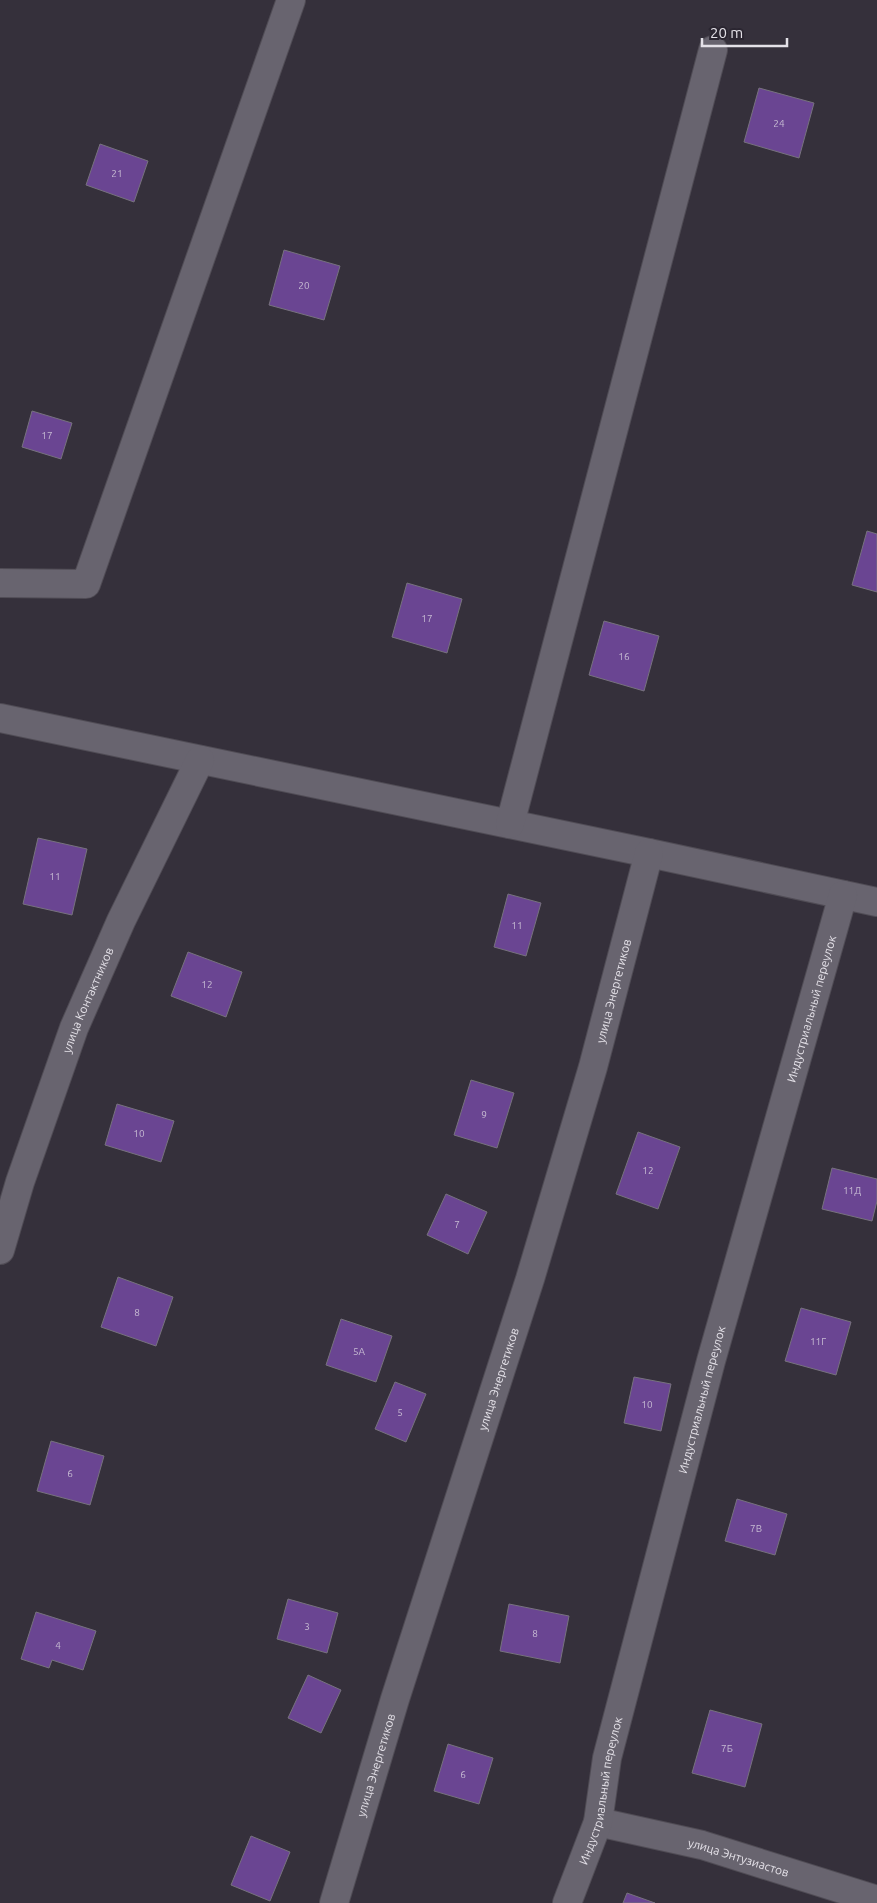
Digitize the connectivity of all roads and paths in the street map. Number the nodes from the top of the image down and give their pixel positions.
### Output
1 (291, 0) edge
2 (713, 50) dead end
3 (0, 583) edge
4 (0, 718) edge
5 (200, 760) junction
6 (510, 824) junction
7 (648, 853) junction
8 (843, 895) junction
9 (877, 902) edge
10 (0, 1250) edge
11 (598, 1822) junction
12 (877, 1900) edge
13 (334, 1903) edge
14 (567, 1903) edge

1 - 3 street
2 - 6 street
4 - 5 street
5 - 6 street
5 - 10 street, улица Контактников
6 - 7 street
7 - 8 street
7 - 13 street, улица Энергетиков
8 - 9 street
8 - 11 street, Индустриальный переулок
11 - 12 street, улица Энтузиастов
11 - 14 street, Индустриальный переулок

